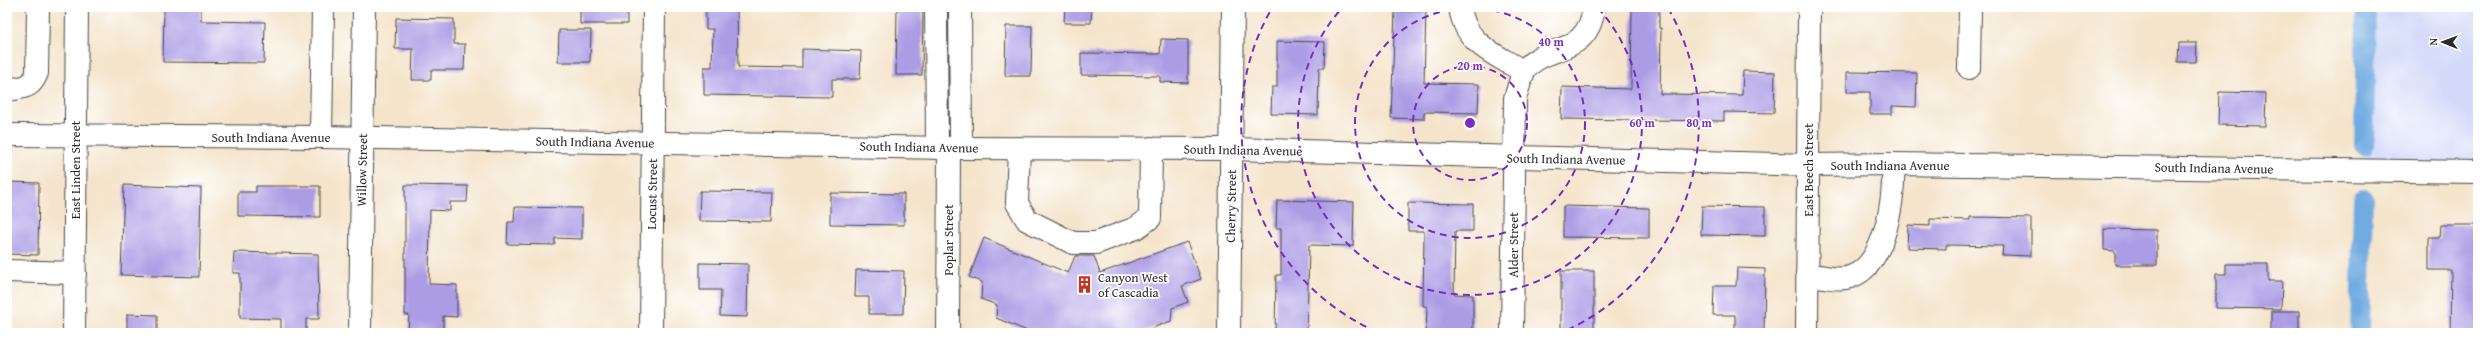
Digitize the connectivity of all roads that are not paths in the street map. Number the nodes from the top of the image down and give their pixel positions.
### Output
1 (38, 7) edge
2 (77, 7) edge
3 (323, 7) edge
4 (364, 7) edge
5 (654, 7) edge
6 (936, 7) edge
7 (960, 7) edge
8 (1233, 7) edge
9 (1460, 7) edge
10 (1594, 7) edge
11 (1809, 7) edge
12 (1970, 7) edge
13 (1969, 68) dead end
14 (1524, 72) junction
15 (7, 90) edge
16 (7, 135) edge
17 (76, 136) junction
18 (321, 137) junction
19 (363, 138) junction
20 (653, 143) junction
21 (949, 148) junction
22 (1019, 148) junction
23 (1151, 148) junction
24 (1231, 149) junction
25 (1513, 158) junction
26 (1894, 164) junction
27 (1808, 165) junction
28 (2478, 172) edge
29 (7, 271) edge
30 (75, 272) junction
31 (1807, 273) junction
32 (74, 333) edge
33 (360, 333) edge
34 (651, 333) edge
35 (948, 333) edge
36 (1229, 333) edge
37 (1512, 333) edge
38 (1807, 333) edge

1 - 15 main road
2 - 17 main road, East Linden Street
3 - 18 main road
4 - 19 main road, Willow Street
5 - 20 main road, Locust Street
6 - 21 main road
7 - 21 main road
8 - 24 main road, Cherry Street
9 - 14 main road
10 - 14 main road
11 - 27 main road, East Beech Street
12 - 13 main road
14 - 25 main road, Alder Street
16 - 17 main road, South Indiana Avenue
17 - 18 main road, South Indiana Avenue
17 - 30 main road, East Linden Street
18 - 19 main road, South Indiana Avenue
19 - 20 main road, South Indiana Avenue
19 - 33 main road, Willow Street
20 - 21 main road, South Indiana Avenue
20 - 34 main road, Locust Street
21 - 22 main road, South Indiana Avenue
21 - 35 main road, Poplar Street
22 - 23 main road, South Indiana Avenue
22 - 23 main road
23 - 24 main road, South Indiana Avenue
24 - 25 main road, South Indiana Avenue
24 - 36 main road, Cherry Street
25 - 27 main road, South Indiana Avenue
25 - 37 main road, Alder Street
26 - 27 main road, South Indiana Avenue
26 - 28 main road, South Indiana Avenue
26 - 31 main road
27 - 31 main road, East Beech Street
29 - 30 main road
30 - 32 main road, East Linden Street
31 - 38 main road, East Beech Street

